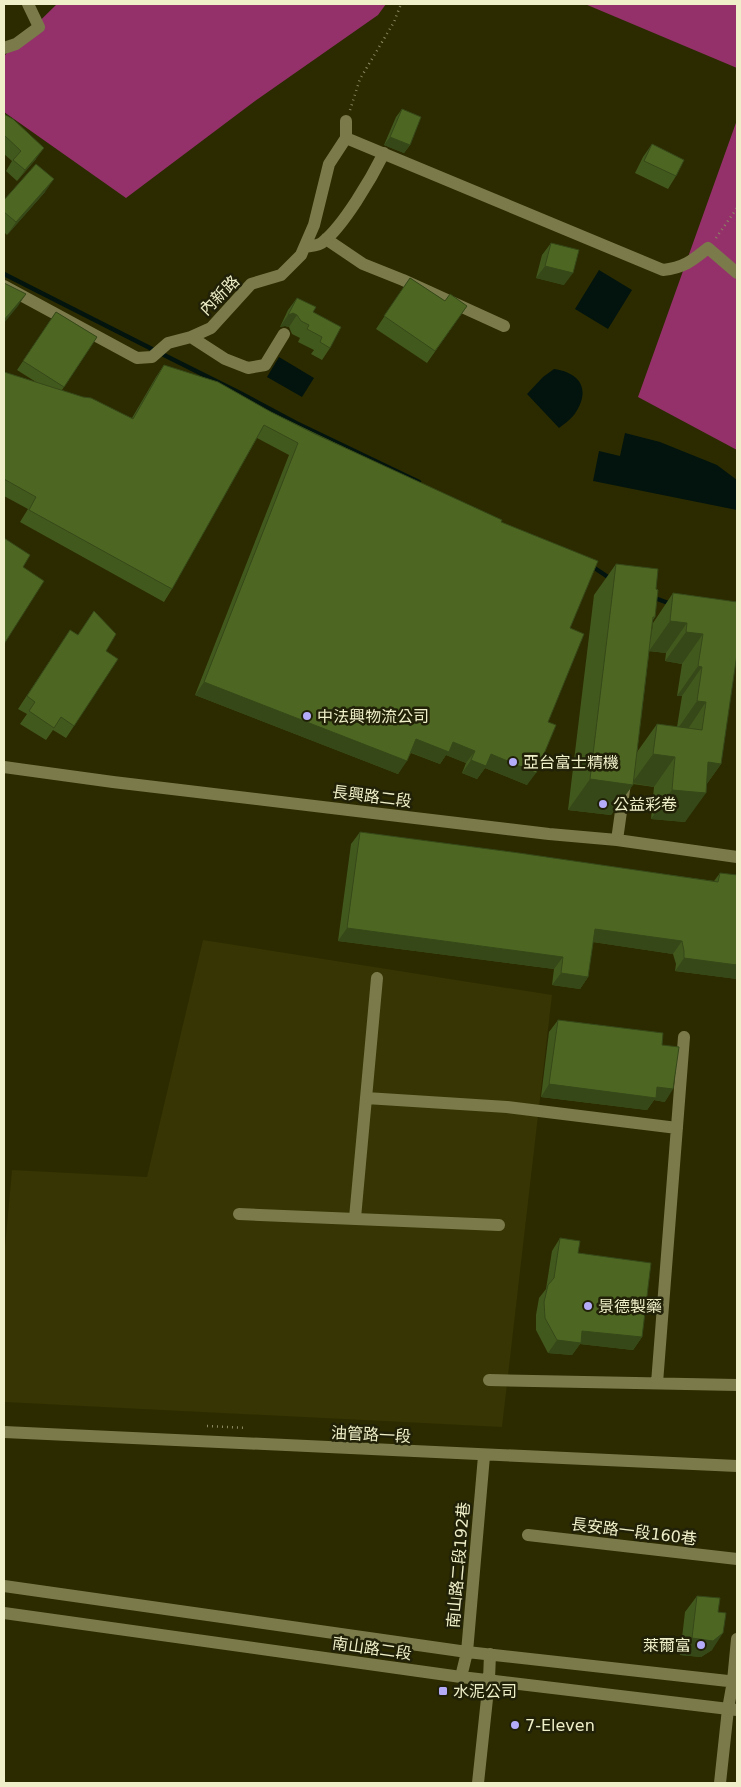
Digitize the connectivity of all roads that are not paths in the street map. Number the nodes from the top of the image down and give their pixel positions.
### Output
1 (28, 4) edge
2 (4, 48) edge
3 (346, 120) road end
4 (346, 138) junction
5 (384, 153) junction
6 (326, 239) junction
7 (305, 247) junction
8 (737, 273) edge
9 (4, 286) edge
10 (504, 326) dead end
11 (284, 334) dead end
12 (190, 337) junction
13 (4, 767) edge
14 (626, 774) edge
15 (617, 840) junction
16 (737, 857) edge
17 (377, 978) dead end
18 (684, 1037) dead end
19 (366, 1098) junction
20 (677, 1128) junction
21 (239, 1214) dead end
22 (355, 1218) junction
23 (499, 1225) dead end
24 (489, 1380) dead end
25 (657, 1383) junction
26 (737, 1384) edge
27 (4, 1432) edge
28 (484, 1456) junction
29 (737, 1466) edge
30 (528, 1535) dead end
31 (737, 1559) edge
32 (4, 1586) edge
33 (4, 1613) edge
34 (737, 1639) edge
35 (467, 1652) junction
36 (490, 1654) junction
37 (461, 1677) junction
38 (489, 1680) junction
39 (735, 1681) edge
40 (732, 1709) edge
41 (478, 1783) edge
42 (720, 1783) edge

1 - 2 street
3 - 4 street
4 - 5 street
4 - 7 street, 內新路
5 - 6 street
5 - 8 street
6 - 7 street
6 - 10 street
7 - 12 street, 內新路
9 - 12 street, 內新路
11 - 12 street
13 - 15 street, 長興路二段
14 - 15 street
15 - 16 street, 長興路二段
17 - 19 street
18 - 20 street
19 - 20 street
19 - 22 street
20 - 25 street
21 - 22 street
22 - 23 street
24 - 25 street
25 - 26 street
27 - 28 street, 油管路一段
28 - 29 street, 油管路一段
28 - 35 street, 南山路二段192巷
30 - 31 street, 長安路一段160巷
32 - 35 street, 南山路二段
33 - 37 street, 南山路二段
34 - 39 street
35 - 36 street, 南山路二段
35 - 37 street, 南山路二段192巷
36 - 38 street
36 - 39 street, 南山路二段
37 - 38 street, 南山路二段
38 - 40 street, 南山路二段
38 - 41 street
39 - 40 street
40 - 42 street

